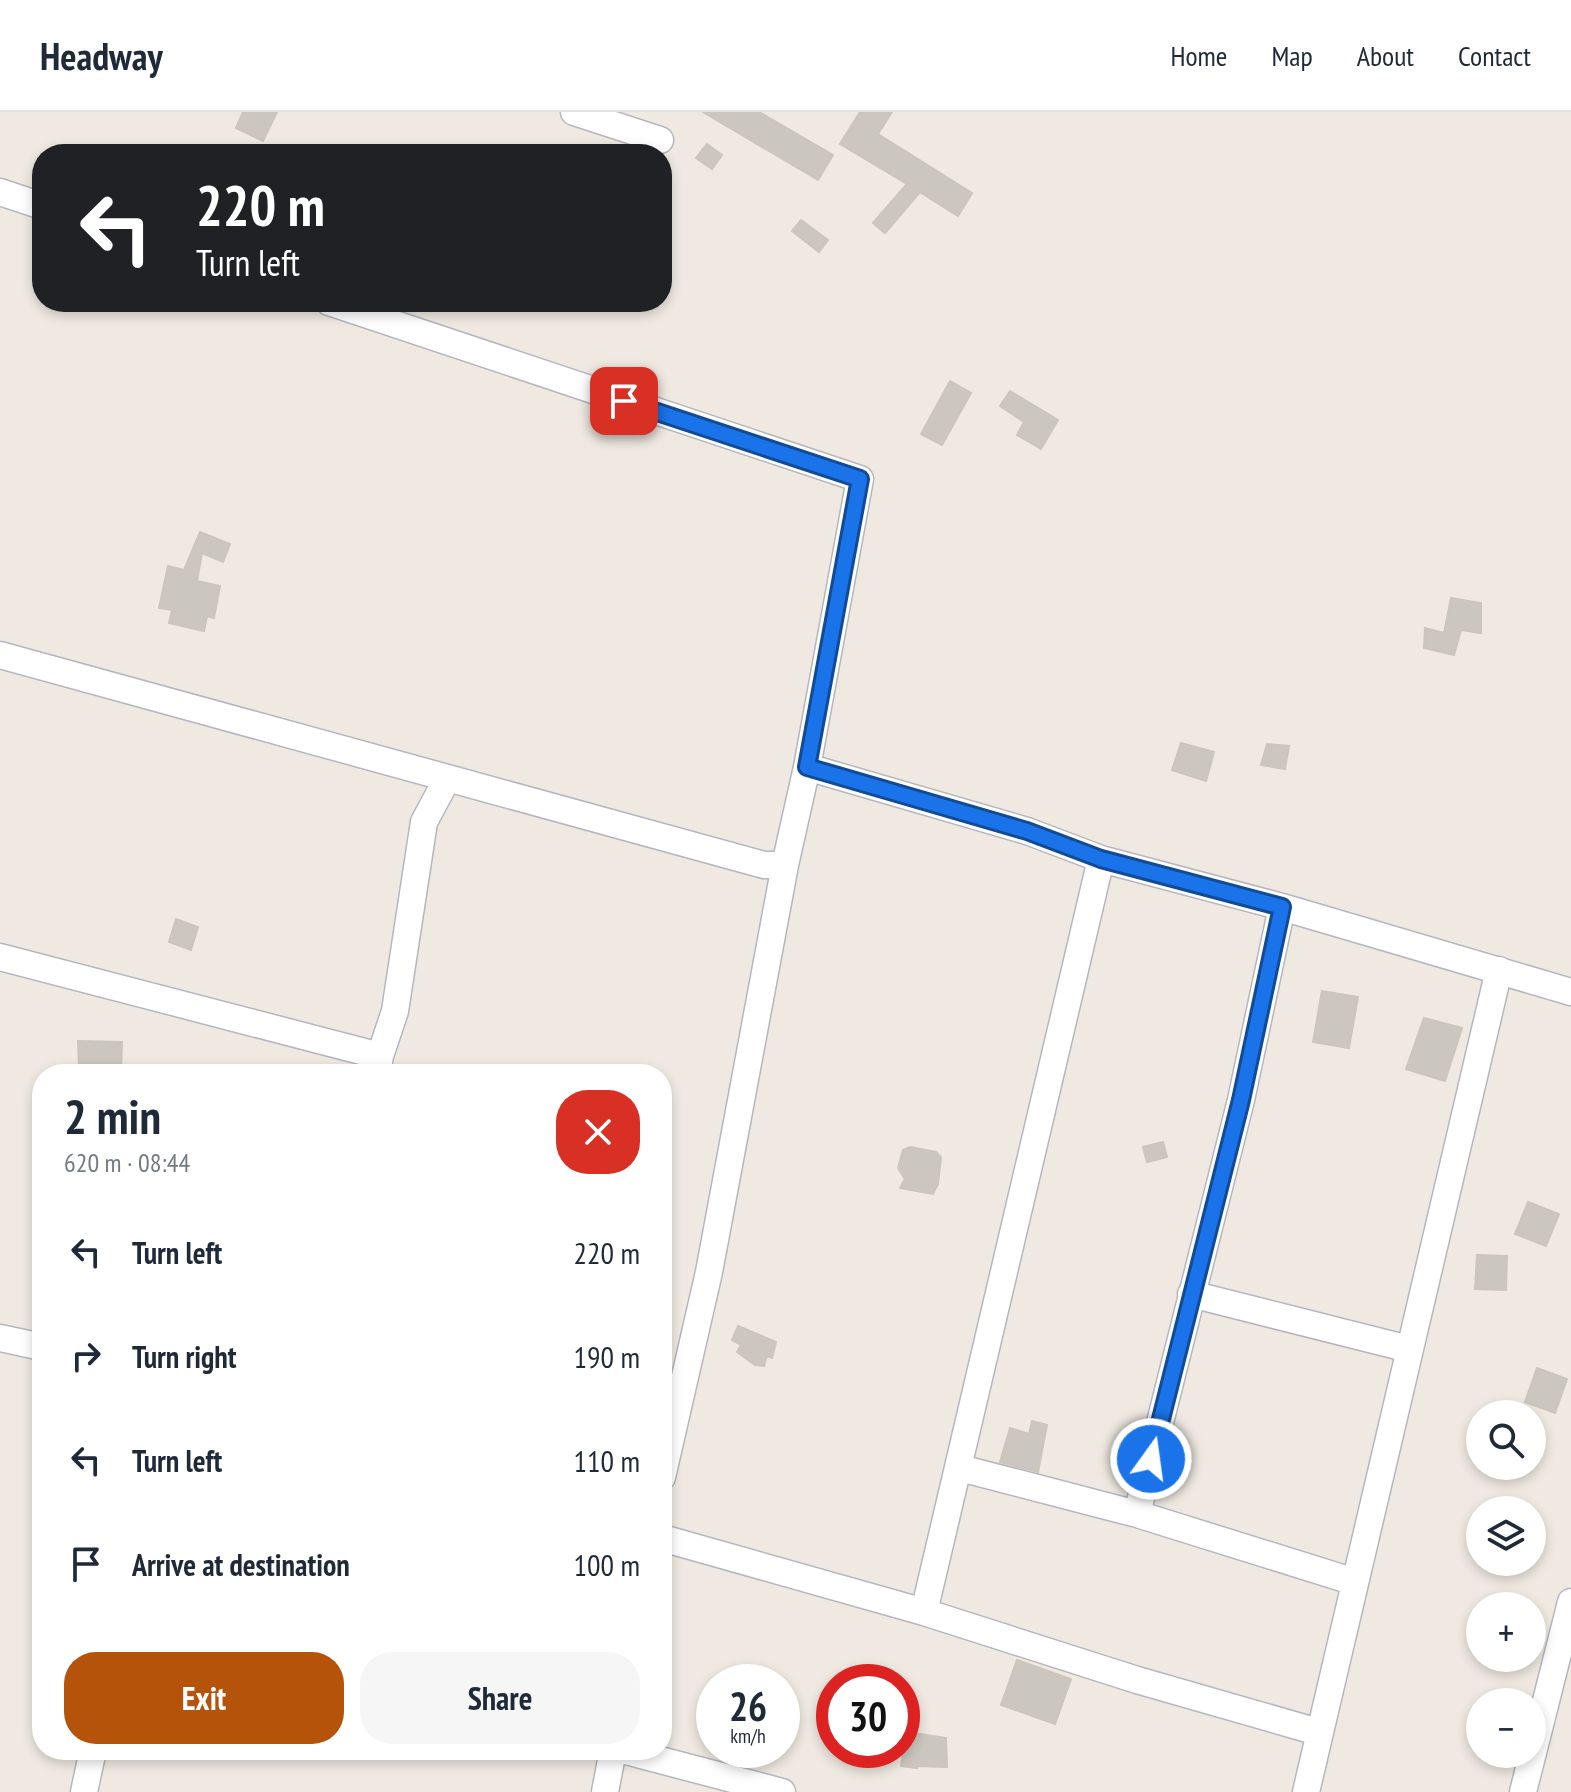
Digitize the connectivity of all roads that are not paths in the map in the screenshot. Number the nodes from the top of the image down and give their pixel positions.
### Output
1 (574, 112) edge
2 (660, 140) dead end
3 (0, 192) edge
4 (32, 203) edge
5 (359, 312) edge
6 (0, 655) edge
7 (807, 767) junction
8 (447, 779) junction
9 (1101, 859) junction
10 (785, 865) junction
11 (1282, 907) junction
12 (0, 957) edge
13 (1499, 970) junction
14 (1571, 992) edge
15 (374, 1064) edge
16 (378, 1064) edge
17 (1191, 1294) junction
18 (0, 1338) edge
19 (32, 1345) edge
20 (1409, 1349) junction
21 (672, 1433) edge
22 (960, 1468) junction
23 (1137, 1514) junction
24 (672, 1541) edge
25 (1355, 1582) junction
26 (1571, 1602) edge
27 (924, 1612) junction
28 (1318, 1732) junction
29 (91, 1760) edge
30 (611, 1760) edge
31 (660, 1760) edge
32 (84, 1792) edge
33 (605, 1792) edge
34 (782, 1792) edge
35 (1306, 1792) edge
36 (1523, 1792) edge

1 - 2 street
3 - 4 street
5 - 7 street
6 - 8 street
7 - 9 street
7 - 10 street
8 - 10 street
8 - 16 street
9 - 11 street
9 - 22 street
10 - 21 street
11 - 13 street
11 - 17 street
12 - 15 street
13 - 14 street
13 - 20 street
17 - 20 street
17 - 23 street
18 - 19 street
20 - 25 street
22 - 23 street
22 - 27 street
23 - 25 street
24 - 27 street
25 - 28 street
26 - 36 street
27 - 28 street
28 - 35 street
29 - 32 street
30 - 33 street
31 - 34 street

